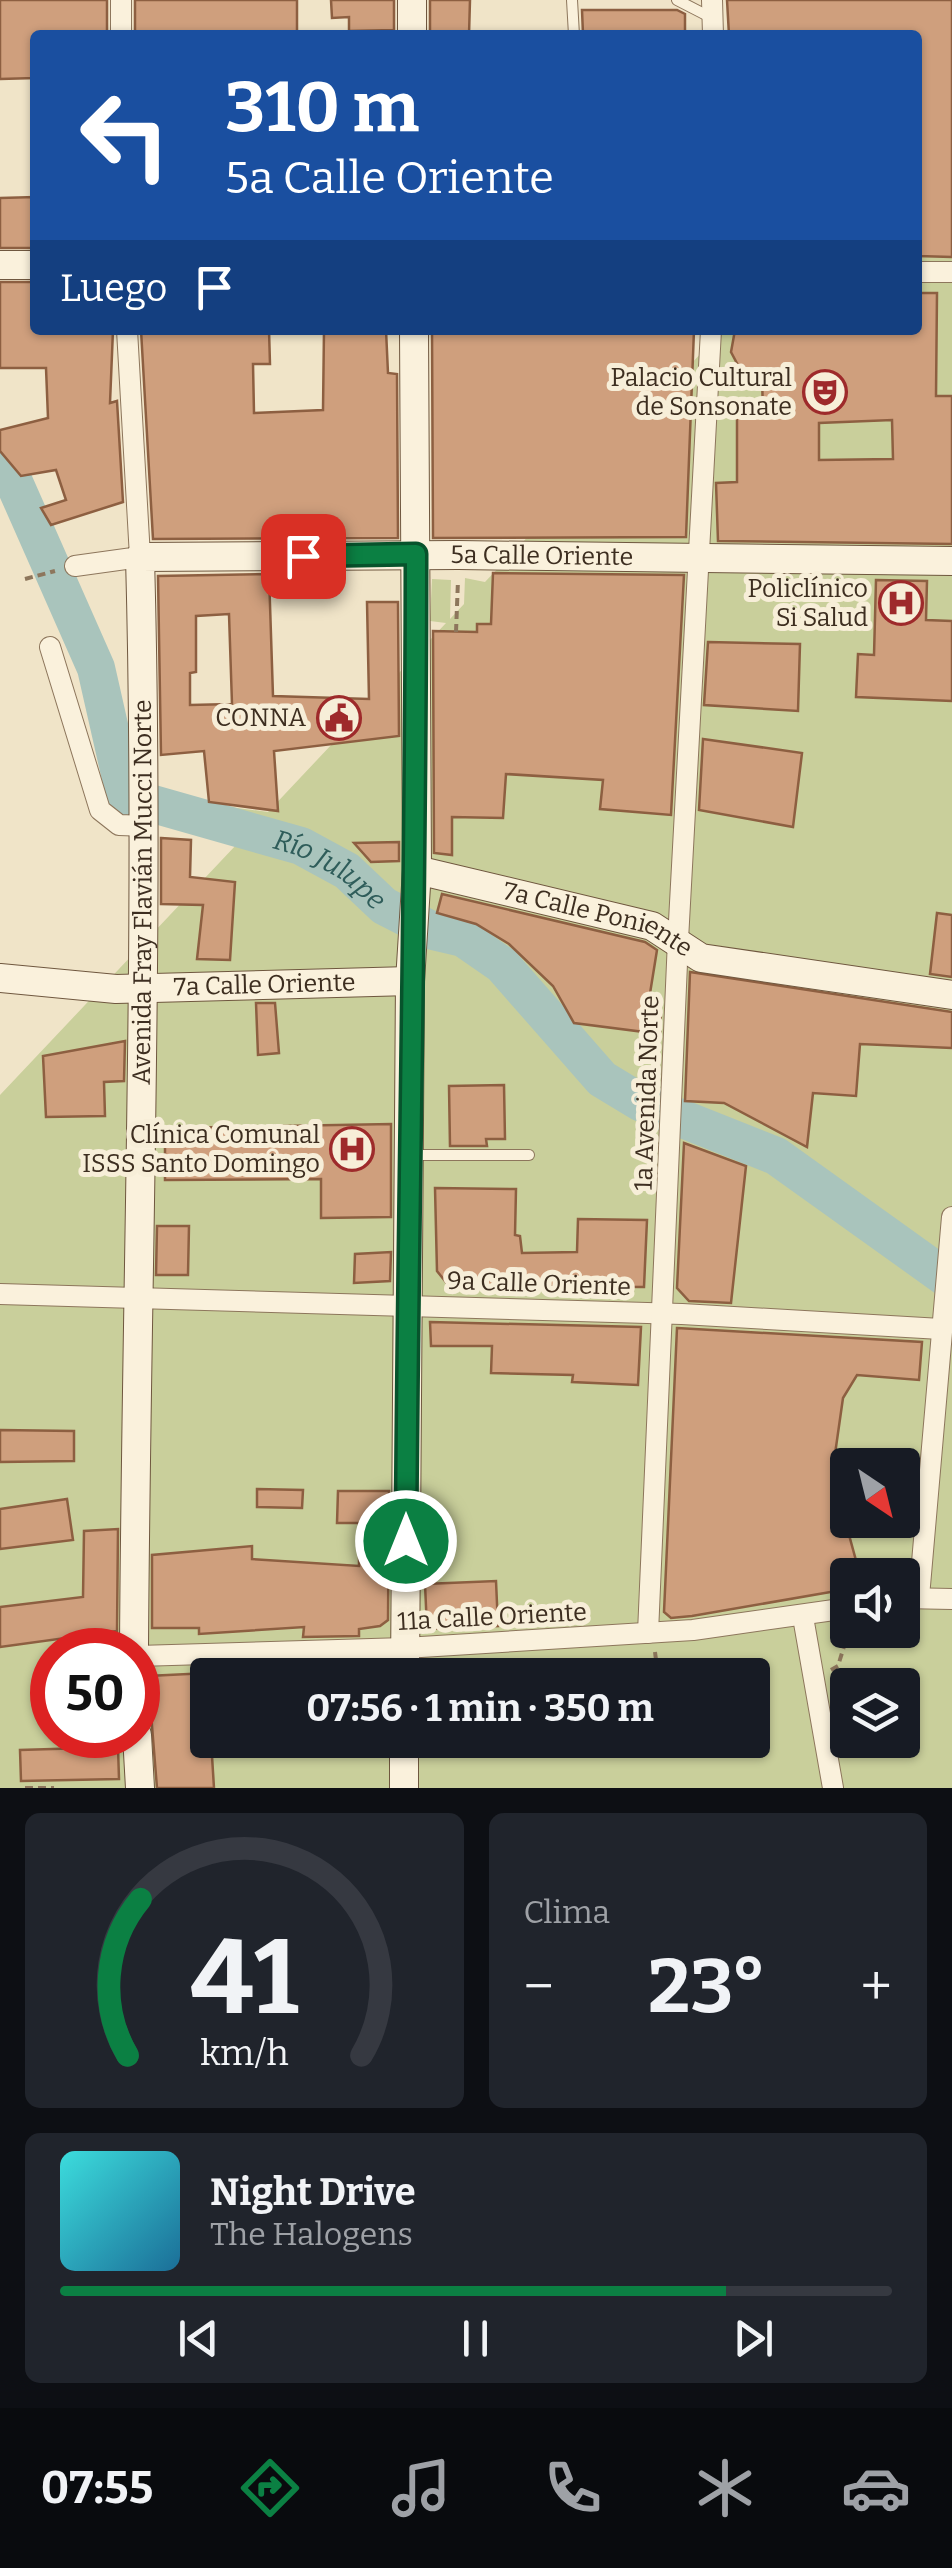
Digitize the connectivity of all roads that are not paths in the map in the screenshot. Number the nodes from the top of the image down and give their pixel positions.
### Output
1 (121, 0) edge
2 (412, 0) edge
3 (572, 0) edge
4 (677, 0) edge
5 (713, 18) edge
6 (121, 30) edge
7 (412, 30) edge
8 (574, 30) edge
9 (0, 265) edge
10 (30, 265) edge
11 (922, 272) edge
12 (952, 272) edge
13 (126, 335) edge
14 (414, 335) edge
15 (711, 335) edge
16 (416, 554) junction
17 (702, 556) junction
18 (140, 557) junction
19 (952, 561) edge
20 (74, 566) road end
21 (50, 647) dead end
22 (147, 830) junction
23 (415, 880) junction
24 (678, 940) junction
25 (410, 974) junction
26 (0, 978) edge
27 (141, 989) junction
28 (952, 995) edge
29 (529, 1154) dead end
30 (408, 1155) junction
31 (952, 1218) edge
32 (0, 1294) edge
33 (136, 1298) junction
34 (408, 1306) junction
35 (662, 1314) junction
36 (941, 1328) junction
37 (915, 1558) edge
38 (920, 1598) edge
39 (952, 1599) edge
40 (830, 1612) edge
41 (803, 1617) junction
42 (136, 1628) edge
43 (648, 1632) junction
44 (160, 1654) edge
45 (285, 1658) edge
46 (405, 1658) edge
47 (437, 1658) edge
48 (138, 1758) edge
49 (404, 1758) edge
50 (140, 1788) edge
51 (404, 1788) edge
52 (833, 1788) edge

1 - 6 street
2 - 7 main road
3 - 8 lane
4 - 5 lane
9 - 10 main road
11 - 12 street
13 - 18 street
14 - 16 main road
15 - 17 street, 1a Avenida Norte
16 - 17 main road, 5a Calle Oriente
16 - 18 main road, 5a Calle Oriente
16 - 23 main road
17 - 19 main road, 5a Calle Oriente
17 - 24 street, 1a Avenida Norte
18 - 20 street, 5a Calle Oriente
18 - 22 main road, Avenida Fray Flavián Mucci Norte
21 - 22 street
22 - 27 main road, Avenida Fray Flavián Mucci Norte
23 - 24 main road, 7a Calle Poniente
23 - 25 main road
24 - 28 main road, 7a Calle Poniente
24 - 35 street, 1a Avenida Norte
25 - 27 main road, 7a Calle Oriente
25 - 30 main road
26 - 27 main road, 7a Calle Oriente
27 - 33 main road, Avenida Fray Flavián Mucci Norte
29 - 30 lane
30 - 34 main road
31 - 36 street
32 - 33 street, 9a Calle Oriente
33 - 34 street, 9a Calle Oriente
33 - 42 main road, Avenida Fray Flavián Mucci Norte
34 - 35 street, 9a Calle Oriente
34 - 46 main road
35 - 36 street, 9a Calle Oriente
35 - 43 street, 1a Avenida Norte
36 - 37 street
38 - 39 street
40 - 41 street, 11a Calle Oriente
41 - 43 street, 11a Calle Oriente
41 - 52 street
43 - 47 street, 11a Calle Oriente
44 - 45 street, 11a Calle Oriente
48 - 50 main road
49 - 51 main road

